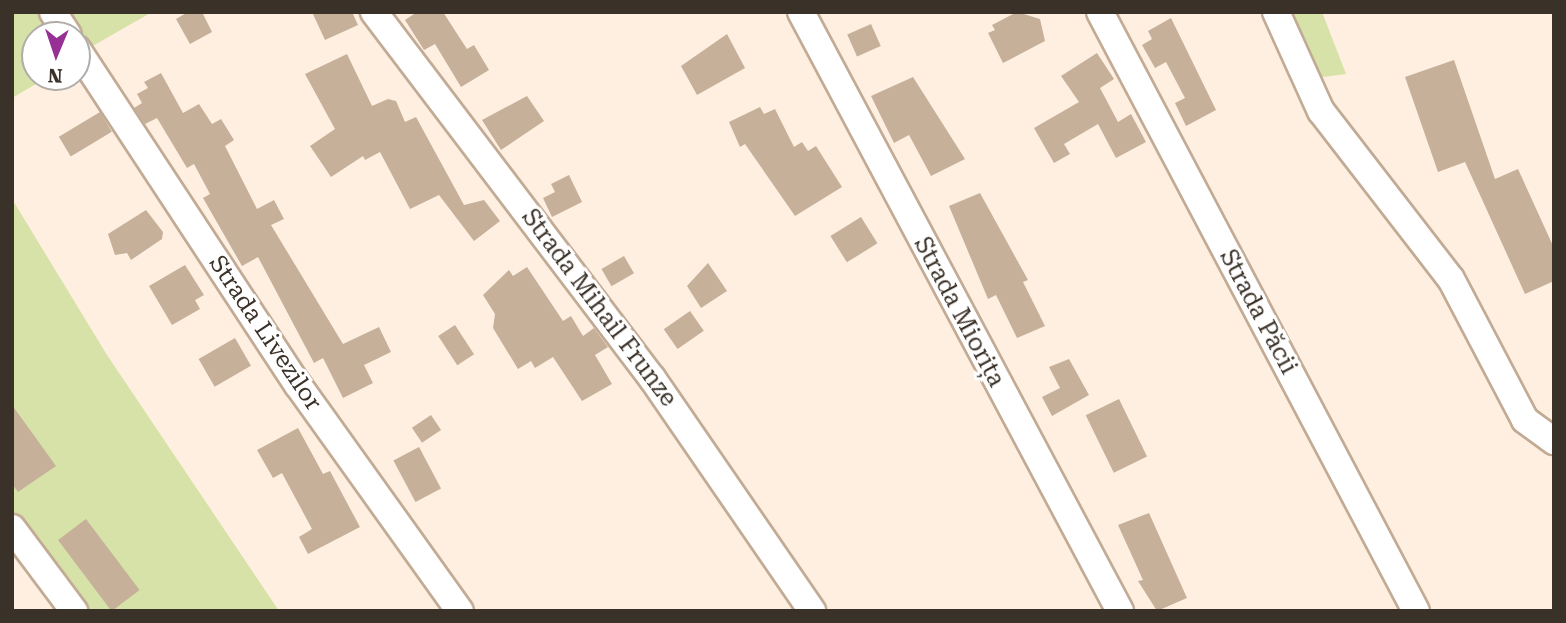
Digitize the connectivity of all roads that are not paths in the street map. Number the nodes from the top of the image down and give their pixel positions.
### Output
1 (374, 12) edge
2 (801, 12) edge
3 (1100, 12) edge
4 (1276, 12) edge
5 (91, 70) edge
6 (1554, 441) edge
7 (12, 528) edge
8 (74, 611) edge
9 (460, 611) edge
10 (812, 611) edge
11 (1120, 611) edge
12 (1416, 611) edge

1 - 10 street, Strada Mihail Frunze
2 - 11 street, Strada Miorița
3 - 12 street, Strada Păcii
4 - 6 street
5 - 9 street, Strada Livezilor
7 - 8 street

